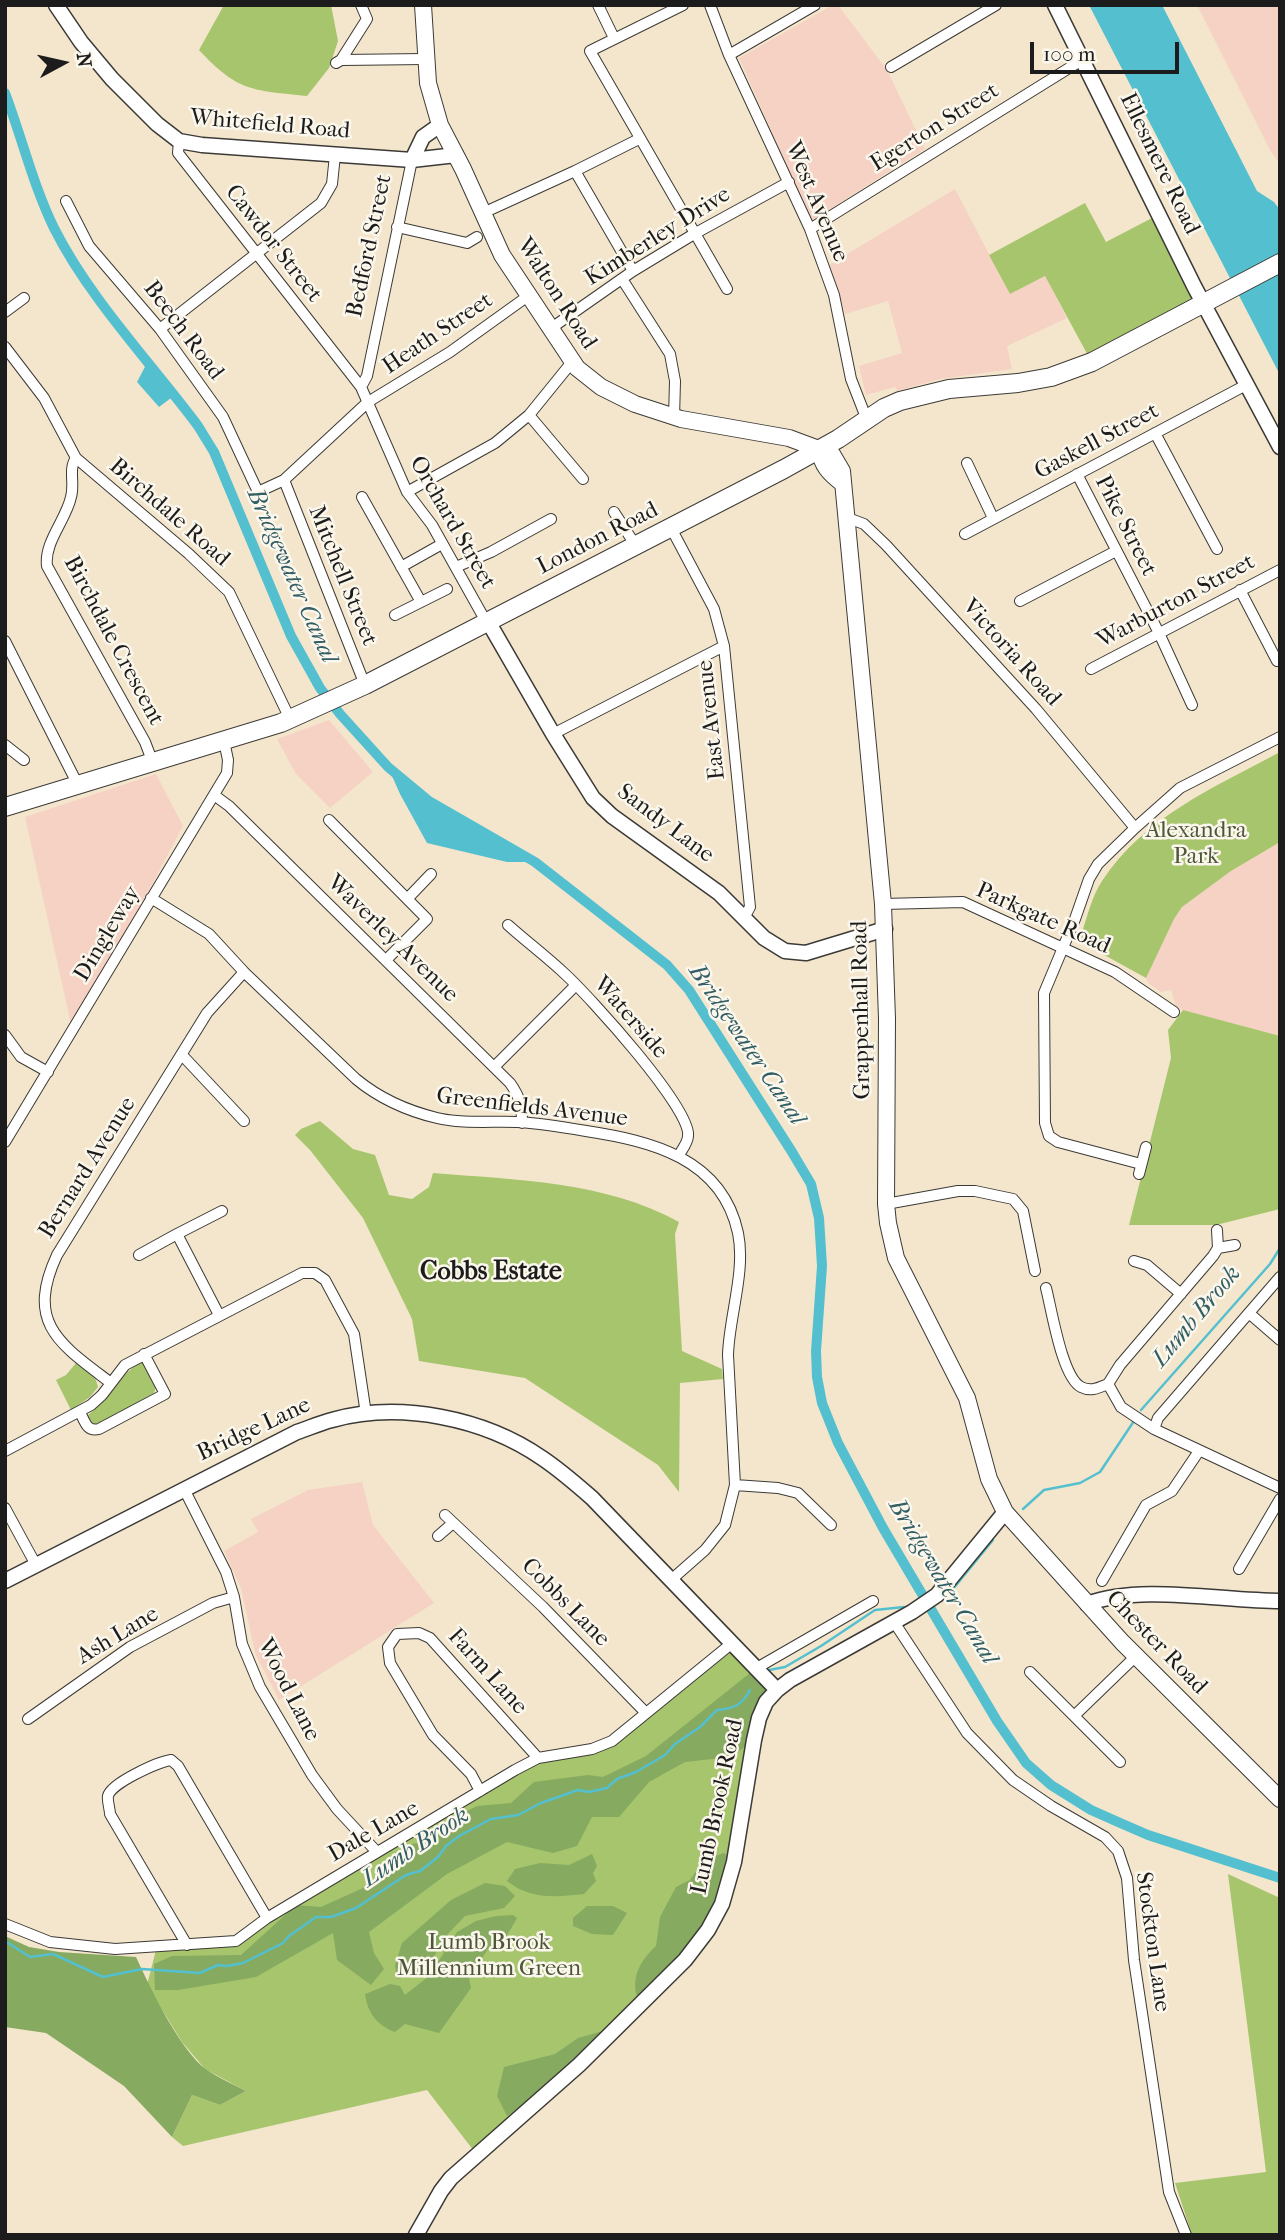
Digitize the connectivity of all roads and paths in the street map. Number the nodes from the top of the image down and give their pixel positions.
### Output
1 (56, 5) edge
2 (361, 5) edge
3 (423, 5) edge
4 (598, 5) edge
5 (683, 5) edge
6 (710, 5) edge
7 (815, 5) edge
8 (996, 5) edge
9 (1055, 5) edge
10 (614, 38) junction
11 (729, 55) junction
12 (425, 59) junction
13 (1082, 60) junction
14 (891, 66) dead end
15 (440, 125) junction
16 (639, 139) junction
17 (178, 141) junction
18 (335, 155) junction
19 (456, 155) junction
20 (412, 160) junction
21 (575, 171) junction
22 (789, 182) junction
23 (66, 201) dead end
24 (483, 213) junction
25 (397, 227) junction
26 (810, 229) junction
27 (694, 234) junction
28 (477, 237) dead end
29 (257, 255) junction
30 (1280, 263) edge
31 (634, 271) junction
32 (622, 279) junction
33 (727, 289) dead end
34 (528, 296) junction
35 (24, 298) dead end
36 (1203, 304) junction
37 (5, 312) edge
38 (160, 329) junction
39 (550, 329) junction
40 (5, 347) edge
41 (572, 362) junction
42 (1246, 385) junction
43 (361, 387) junction
44 (368, 402) junction
45 (529, 415) junction
46 (674, 418) junction
47 (866, 420) junction
48 (1155, 433) junction
49 (1280, 447) edge
50 (820, 450) junction
51 (76, 458) junction
52 (967, 463) dead end
53 (1077, 474) junction
54 (284, 480) junction
55 (583, 480) dead end
56 (258, 492) joint
57 (407, 492) junction
58 (362, 498) dead end
59 (614, 512) dead end
60 (848, 518) junction
61 (993, 518) junction
62 (551, 519) dead end
63 (671, 528) junction
64 (965, 534) dead end
65 (442, 544) junction
66 (636, 546) junction
67 (1217, 549) dead end
68 (1116, 551) junction
69 (401, 567) junction
70 (456, 567) junction
71 (1280, 570) edge
72 (447, 589) dead end
73 (1240, 590) junction
74 (1020, 601) dead end
75 (421, 602) junction
76 (395, 615) dead end
77 (489, 623) junction
78 (1159, 633) junction
79 (6, 643) edge
80 (724, 646) junction
81 (1278, 661) dead end
82 (1091, 668) dead end
83 (365, 685) junction
84 (1192, 705) dead end
85 (290, 719) junction
86 (553, 734) junction
87 (1280, 737) edge
88 (224, 741) junction
89 (5, 745) edge
90 (24, 760) dead end
91 (153, 763) junction
92 (78, 785) junction
93 (214, 795) junction
94 (5, 807) edge
95 (329, 820) dead end
96 (1135, 828) junction
97 (431, 874) dead end
98 (151, 898) junction
99 (408, 898) junction
100 (883, 904) junction
101 (744, 918) junction
102 (508, 925) dead end
103 (884, 929) junction
104 (1062, 948) junction
105 (386, 960) junction
106 (244, 972) junction
107 (576, 985) junction
108 (1174, 1012) dead end
109 (5, 1035) edge
110 (182, 1055) junction
111 (494, 1067) junction
112 (48, 1072) junction
113 (244, 1121) dead end
114 (522, 1123) junction
115 (5, 1142) edge
116 (1146, 1147) dead end
117 (680, 1155) junction
118 (886, 1204) junction
119 (222, 1211) dead end
120 (1217, 1230) dead end
121 (177, 1234) junction
122 (1235, 1245) dead end
123 (1218, 1248) junction
124 (139, 1255) dead end
125 (1134, 1261) dead end
126 (1035, 1271) dead end
127 (1280, 1277) edge
128 (1046, 1288) dead end
129 (1181, 1293) junction
130 (1250, 1314) junction
131 (219, 1315) junction
132 (1280, 1340) edge
133 (144, 1354) junction
134 (111, 1383) junction
135 (1108, 1384) junction
136 (80, 1412) junction
137 (366, 1414) junction
138 (1154, 1429) junction
139 (5, 1451) edge
140 (1199, 1451) junction
141 (735, 1485) junction
142 (1280, 1488) edge
143 (184, 1489) junction
144 (1280, 1499) edge
145 (5, 1508) edge
146 (1005, 1512) junction
147 (444, 1515) dead end
148 (453, 1523) junction
149 (831, 1525) dead end
150 (438, 1536) dead end
151 (36, 1565) junction
152 (1239, 1569) dead end
153 (671, 1580) junction
154 (5, 1581) edge
155 (1101, 1581) dead end
156 (234, 1597) junction
157 (873, 1601) dead end
158 (1280, 1601) edge
159 (1087, 1604) junction
160 (894, 1622) junction
161 (731, 1644) junction
162 (1136, 1656) junction
163 (755, 1669) junction
164 (1030, 1672) dead end
165 (777, 1690) junction
166 (646, 1713) junction
167 (1074, 1716) junction
168 (28, 1719) dead end
169 (538, 1758) junction
170 (1119, 1762) dead end
171 (480, 1791) junction
172 (1280, 1799) edge
173 (376, 1852) junction
174 (267, 1918) junction
175 (5, 1924) edge
176 (187, 1945) junction
177 (416, 2235) edge
178 (1186, 2235) edge

1 - 17 street, Whitefield Road
2 - 12 street
3 - 12 main road, Walton Road
4 - 10 street
5 - 10 street
6 - 11 street, West Avenue
7 - 11 street
8 - 14 street
9 - 13 street, Ellesmere Road
10 - 16 street
11 - 22 street, West Avenue
12 - 15 main road, Walton Road
13 - 26 street, Egerton Street
13 - 36 street, Ellesmere Road
15 - 19 main road, Walton Road
15 - 20 street, Bedford Street
16 - 21 street
16 - 27 street
17 - 18 street, Whitefield Road
17 - 29 street, Cawdor Street
18 - 20 street, Whitefield Road
18 - 29 street
19 - 20 street, Whitefield Road
19 - 24 main road, Walton Road
20 - 25 street, Bedford Street
21 - 24 street
21 - 31 street
22 - 26 street, West Avenue
22 - 27 street, Kimberley Drive
23 - 38 street, Beech Road
24 - 34 main road, Walton Road
25 - 28 street
25 - 43 street, Bedford Street
26 - 47 street, West Avenue
27 - 31 street, Kimberley Drive
27 - 33 street
29 - 38 street
29 - 43 street, Cawdor Street
30 - 36 highway, London Road
31 - 32 street, Kimberley Drive
32 - 39 street, Kimberley Drive
32 - 46 street
34 - 39 main road, Walton Road
34 - 44 street, Heath Street
35 - 37 street
36 - 42 street, Ellesmere Road
36 - 47 highway, London Road
38 - 56 street, Beech Road
39 - 41 main road, Walton Road
40 - 51 street, Birchdale Road
41 - 45 street
41 - 46 main road, Walton Road
42 - 48 street, Gaskell Street
42 - 49 street, Ellesmere Road
43 - 44 street, Cawdor Street
44 - 54 street, Heath Street
44 - 57 street, Orchard Street
45 - 55 street
45 - 57 street
46 - 50 main road, Walton Road
47 - 50 highway, London Road
48 - 53 street, Gaskell Street
48 - 67 street
50 - 60 main road, Grappenhall Road
50 - 63 highway, London Road
51 - 85 street, Birchdale Road
51 - 91 street, Birchdale Crescent
52 - 61 street
53 - 61 street, Gaskell Street
53 - 68 street, Pike Street
54 - 56 street, Heath Street
54 - 83 street, Mitchell Street
57 - 65 street, Orchard Street
58 - 69 street
59 - 66 street
60 - 96 street, Victoria Road
60 - 100 main road, Grappenhall Road
61 - 64 street, Gaskell Street
62 - 70 street
63 - 66 highway, London Road
63 - 80 street, East Avenue
65 - 69 street
65 - 70 street, Orchard Street
66 - 77 highway, London Road
68 - 74 street
68 - 78 street, Pike Street
69 - 75 street
70 - 77 street, Orchard Street
71 - 73 street, Warburton Street
72 - 75 street
73 - 78 street, Warburton Street
73 - 81 street
75 - 76 street
77 - 83 highway, London Road
77 - 86 street, Sandy Lane
78 - 82 street, Warburton Street
78 - 84 street, Pike Street
79 - 92 street
80 - 86 street
80 - 101 street, East Avenue
83 - 85 highway, London Road
85 - 88 highway, London Road
86 - 101 street, Sandy Lane
87 - 96 street
88 - 91 highway, London Road
88 - 93 street, Dingleway
89 - 90 street
91 - 92 highway, London Road
92 - 94 highway, London Road
93 - 98 street, Dingleway
93 - 105 street, Waverley Avenue
95 - 99 street
96 - 104 street
97 - 99 street
98 - 106 street, Greenfields Avenue
98 - 112 street, Dingleway
99 - 105 street
100 - 103 main road, Grappenhall Road
100 - 104 street, Parkgate Road
101 - 103 street, Sandy Lane
102 - 107 street, Waterside
103 - 118 main road, Grappenhall Road
104 - 108 street, Parkgate Road
104 - 116 street
105 - 111 street, Waverley Avenue
106 - 110 street, Bernard Avenue
106 - 114 street, Greenfields Avenue
107 - 111 street
107 - 117 street, Waterside
109 - 112 street
110 - 113 street
110 - 134 street, Bernard Avenue
111 - 114 street, Waverley Avenue
112 - 115 street, Dingleway
114 - 117 street, Greenfields Avenue
117 - 141 street, Greenfields Avenue
118 - 126 street
118 - 146 main road, Grappenhall Road
119 - 121 street
120 - 123 street
121 - 124 street
121 - 131 street
122 - 123 street
123 - 129 street
125 - 129 street
127 - 130 street
128 - 135 street
129 - 135 street
130 - 132 street
130 - 138 street
131 - 133 street
131 - 137 street
133 - 134 street
133 - 136 street
134 - 136 street
135 - 138 street
136 - 139 street
137 - 143 street, Bridge Lane
137 - 153 street, Bridge Lane
138 - 140 street
140 - 142 street
140 - 155 street
141 - 149 street
141 - 153 street, Greenfields Avenue
143 - 151 street, Bridge Lane
143 - 156 street, Wood Lane
144 - 152 street
145 - 151 street
146 - 159 main road, Chester Road
146 - 160 street, Lumb Brook Road
147 - 148 street, Cobbs Lane
148 - 150 street
148 - 166 street, Cobbs Lane
151 - 154 street, Bridge Lane
153 - 161 street, Bridge Lane
156 - 168 street, Ash Lane
156 - 173 street, Wood Lane
157 - 163 street
158 - 159 street
159 - 162 main road, Chester Road
160 - 165 street, Lumb Brook Road
160 - 178 street, Stockton Lane
161 - 163 street, Bridge Lane
161 - 166 street, Dale Lane
162 - 167 street
162 - 172 main road, Chester Road
163 - 165 street, Bridge Lane
164 - 167 street
165 - 177 street, Lumb Brook Road
166 - 169 street, Dale Lane
167 - 170 street
169 - 171 street, Dale Lane
169 - 171 street, Farm Lane
171 - 173 street, Dale Lane
173 - 174 street, Dale Lane
174 - 176 street, Dale Lane
174 - 176 street
175 - 176 street, Dale Lane

